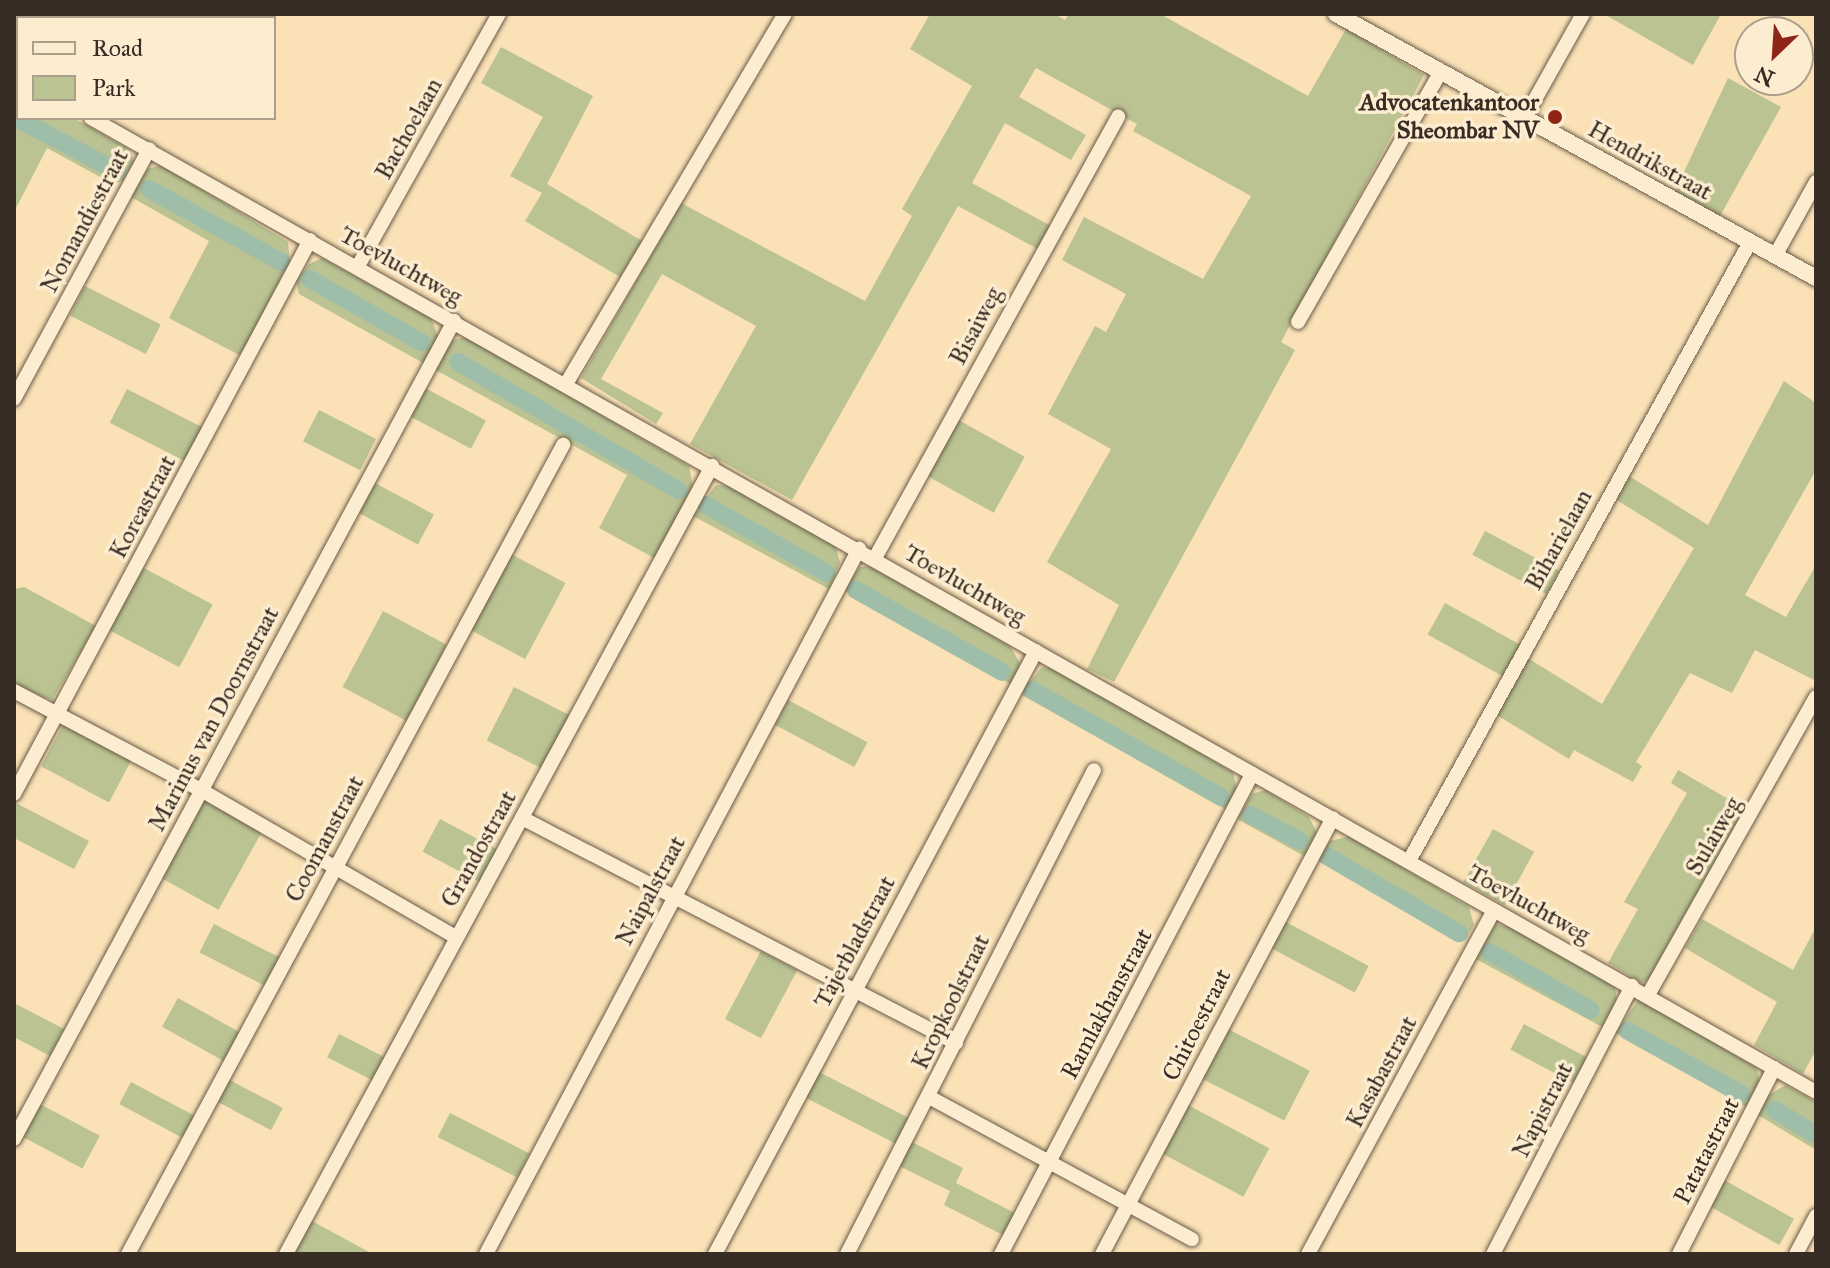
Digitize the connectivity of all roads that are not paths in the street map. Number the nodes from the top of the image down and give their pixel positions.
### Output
1 (499, 14) edge
2 (785, 14) edge
3 (1336, 14) edge
4 (1583, 14) edge
5 (1440, 73) junction
6 (1118, 117) dead end
7 (1524, 119) junction
8 (95, 120) edge
9 (149, 149) junction
10 (1816, 182) edge
11 (310, 240) junction
12 (1750, 242) junction
13 (1775, 256) junction
14 (358, 266) junction
15 (1816, 278) edge
16 (454, 321) junction
17 (1298, 322) dead end
18 (566, 384) junction
19 (14, 399) edge
20 (563, 445) dead end
21 (712, 466) junction
22 (859, 549) junction
23 (875, 558) junction
24 (1036, 651) junction
25 (14, 691) edge
26 (1816, 697) edge
27 (57, 714) junction
28 (1094, 770) dead end
29 (1252, 774) junction
30 (201, 790) junction
31 (14, 794) edge
32 (522, 818) junction
33 (1333, 818) junction
34 (1409, 861) junction
35 (336, 866) junction
36 (673, 896) junction
37 (1494, 910) junction
38 (456, 937) junction
39 (1632, 986) junction
40 (852, 992) junction
41 (1648, 995) junction
42 (956, 1043) junction
43 (1774, 1068) junction
44 (1816, 1092) edge
45 (929, 1097) junction
46 (14, 1139) edge
47 (1051, 1159) junction
48 (1129, 1205) junction
49 (1816, 1216) edge
50 (1192, 1239) dead end
51 (128, 1254) edge
52 (286, 1254) edge
53 (486, 1254) edge
54 (715, 1254) edge
55 (847, 1254) edge
56 (1001, 1254) edge
57 (1102, 1254) edge
58 (1308, 1254) edge
59 (1493, 1254) edge
60 (1679, 1254) edge
61 (1796, 1254) edge

1 - 14 street, Bachoelaan
2 - 18 street
3 - 5 street, Hendrikstraat
4 - 7 street
5 - 7 street, Hendrikstraat
5 - 17 street
6 - 23 street, Bisaiweg
7 - 12 street, Hendrikstraat
8 - 9 street, Toevluchtweg
9 - 11 street, Toevluchtweg
9 - 19 street, Nomandiestraat
10 - 13 street
11 - 14 street, Toevluchtweg
11 - 27 street, Koreastraat
12 - 13 street, Hendrikstraat
12 - 34 street, Biharielaan
13 - 15 street, Hendrikstraat
14 - 16 street, Toevluchtweg
16 - 18 street, Toevluchtweg
16 - 30 street, Marinus van Doornstraat
18 - 21 street, Toevluchtweg
20 - 35 street, Coomanstraat
21 - 22 street, Toevluchtweg
21 - 32 street, Grandostraat
22 - 23 street, Toevluchtweg
22 - 36 street, Naipalstraat
23 - 24 street, Toevluchtweg
24 - 29 street, Toevluchtweg
24 - 40 street, Tajerbladstraat
25 - 27 street
26 - 41 street, Sulaiweg
27 - 30 street
27 - 31 street, Koreastraat
28 - 42 street, Kropkoolstraat
29 - 33 street, Toevluchtweg
29 - 47 street, Ramlakhanstraat
30 - 35 street
30 - 46 street, Marinus van Doornstraat
32 - 36 street
32 - 38 street, Grandostraat
33 - 34 street, Toevluchtweg
33 - 48 street, Chitoestraat
34 - 37 street, Toevluchtweg
35 - 38 street
35 - 51 street, Coomanstraat
36 - 40 street
36 - 53 street, Naipalstraat
37 - 39 street, Toevluchtweg
37 - 58 street, Kasabastraat
38 - 52 street, Grandostraat
39 - 41 street, Toevluchtweg
39 - 59 street, Napistraat
40 - 42 street
40 - 54 street, Tajerbladstraat
41 - 43 street, Toevluchtweg
42 - 45 street, Kropkoolstraat
43 - 44 street, Toevluchtweg
43 - 60 street, Patatastraat
45 - 47 street
45 - 55 street, Kropkoolstraat
47 - 48 street
47 - 56 street, Ramlakhanstraat
48 - 50 street
48 - 57 street, Chitoestraat
49 - 61 street

